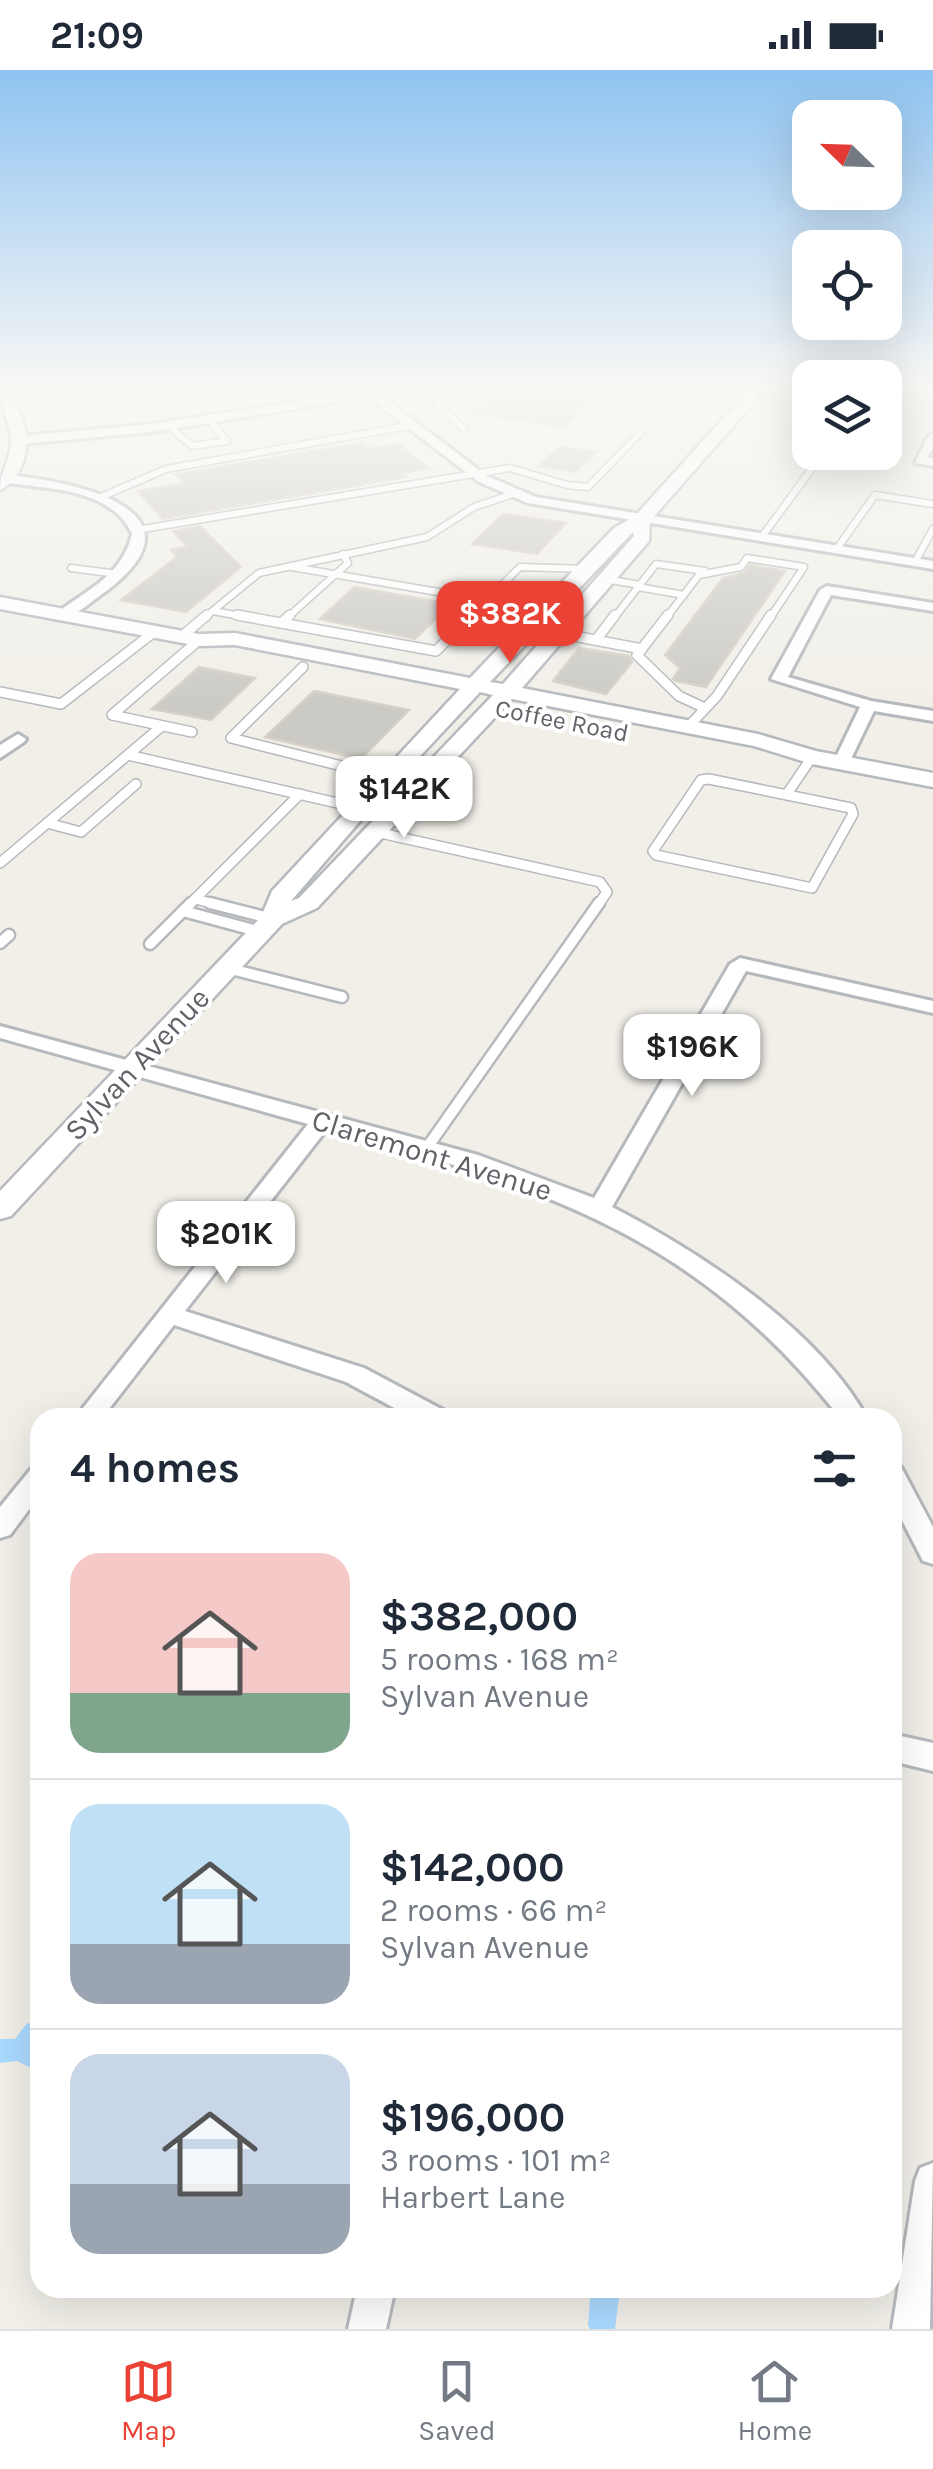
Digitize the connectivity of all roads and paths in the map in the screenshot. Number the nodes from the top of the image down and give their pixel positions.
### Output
1 (349, 496) edge
2 (506, 496) edge
3 (522, 496) edge
4 (662, 496) edge
5 (791, 496) edge
6 (874, 496) edge
7 (884, 496) edge
8 (100, 497) edge
9 (933, 504) edge
10 (641, 520) junction
11 (933, 529) edge
12 (137, 530) junction
13 (761, 538) junction
14 (836, 550) junction
15 (343, 554) junction
16 (915, 562) junction
17 (933, 565) edge
18 (283, 566) junction
19 (70, 568) dead end
20 (586, 568) junction
21 (714, 572) junction
22 (118, 574) junction
23 (335, 574) junction
24 (605, 579) junction
25 (639, 586) junction
26 (684, 594) junction
27 (485, 600) junction
28 (0, 603) edge
29 (933, 608) edge
30 (213, 611) junction
31 (63, 615) junction
32 (281, 623) junction
33 (154, 632) junction
34 (558, 633) junction
35 (190, 639) junction
36 (596, 640) junction
37 (642, 648) junction
38 (303, 667) junction
39 (0, 692) edge
40 (470, 693) junction
41 (500, 699) junction
42 (869, 704) junction
43 (706, 708) junction
44 (933, 716) edge
45 (162, 726) junction
46 (688, 727) junction
47 (192, 732) dead end
48 (18, 739) dead end
49 (0, 753) edge
50 (128, 755) junction
51 (812, 757) junction
52 (841, 762) junction
53 (388, 778) junction
54 (933, 780) edge
55 (136, 784) dead end
56 (300, 794) junction
57 (787, 794) junction
58 (359, 808) junction
59 (46, 824) junction
60 (376, 832) junction
61 (0, 863) edge
62 (195, 899) junction
63 (184, 911) junction
64 (267, 925) junction
65 (0, 933) edge
66 (0, 943) edge
67 (150, 944) dead end
68 (227, 968) junction
69 (342, 997) dead end
70 (933, 1007) edge
71 (0, 1032) edge
72 (132, 1069) junction
73 (322, 1121) junction
74 (426, 1149) junction
75 (0, 1209) edge
76 (600, 1209) junction
77 (169, 1314) junction
78 (95, 1408) edge
79 (417, 1408) edge
80 (847, 1408) edge
81 (30, 1489) edge
82 (902, 1493) edge
83 (0, 1527) edge
84 (933, 1553) edge
85 (902, 1749) edge
86 (933, 1757) edge
87 (932, 2193) edge
88 (374, 2298) edge
89 (367, 2329) edge
90 (912, 2329) edge

1 - 12 lane
2 - 15 lane
3 - 10 street
4 - 10 main road, Sylvan Avenue
5 - 13 lane
6 - 14 lane
7 - 9 lane
8 - 12 street
10 - 13 street
10 - 20 main road, Sylvan Avenue
10 - 24 main road, Sylvan Avenue
11 - 16 lane
12 - 22 street
13 - 14 street
14 - 16 street
15 - 18 lane
15 - 23 lane
16 - 17 street
18 - 23 lane
18 - 30 lane
19 - 22 lane
20 - 27 lane
20 - 40 main road, Sylvan Avenue
21 - 25 lane
21 - 26 lane
21 - 43 lane
22 - 31 street
23 - 27 lane
23 - 32 lane
24 - 25 lane
24 - 34 main road, Sylvan Avenue
25 - 26 lane
25 - 36 lane
26 - 37 lane
27 - 32 lane
28 - 31 main road, Coffee Road
29 - 42 street
30 - 32 lane
30 - 35 lane
31 - 33 main road, Coffee Road
33 - 35 main road, Coffee Road
33 - 39 lane
34 - 36 lane
34 - 41 main road, Sylvan Avenue
35 - 38 main road, Coffee Road
35 - 40 main road, Coffee Road
35 - 45 lane
36 - 37 lane
37 - 43 lane
38 - 40 main road, Coffee Road
38 - 53 lane
40 - 41 main road, Coffee Road
40 - 53 main road, Sylvan Avenue
41 - 46 main road, Coffee Road
41 - 51 main road, Coffee Road
41 - 60 main road, Sylvan Avenue
42 - 44 street
42 - 52 street
43 - 46 lane
45 - 47 lane
45 - 50 lane
46 - 51 main road, Coffee Road
48 - 49 street
50 - 56 lane
50 - 59 lane
51 - 52 main road, Coffee Road
51 - 57 lane
52 - 54 main road, Coffee Road
53 - 58 main road, Sylvan Avenue
55 - 59 lane
56 - 58 lane
56 - 62 lane
57 - 57 lane
58 - 64 main road, Sylvan Avenue
59 - 61 lane
60 - 64 main road, Sylvan Avenue
60 - 74 lane
62 - 63 lane
62 - 64 lane
63 - 64 lane
63 - 67 lane
64 - 68 main road, Sylvan Avenue
65 - 66 lane
68 - 69 lane
68 - 72 main road, Sylvan Avenue
70 - 76 street
71 - 72 street, Claremont Avenue
72 - 73 street, Claremont Avenue
72 - 75 main road, Sylvan Avenue
73 - 74 street, Claremont Avenue
73 - 77 street
74 - 76 street, Claremont Avenue
76 - 80 street, Claremont Avenue
77 - 78 street
77 - 79 street
81 - 83 street
82 - 84 street
85 - 86 street
87 - 90 street
88 - 89 street

